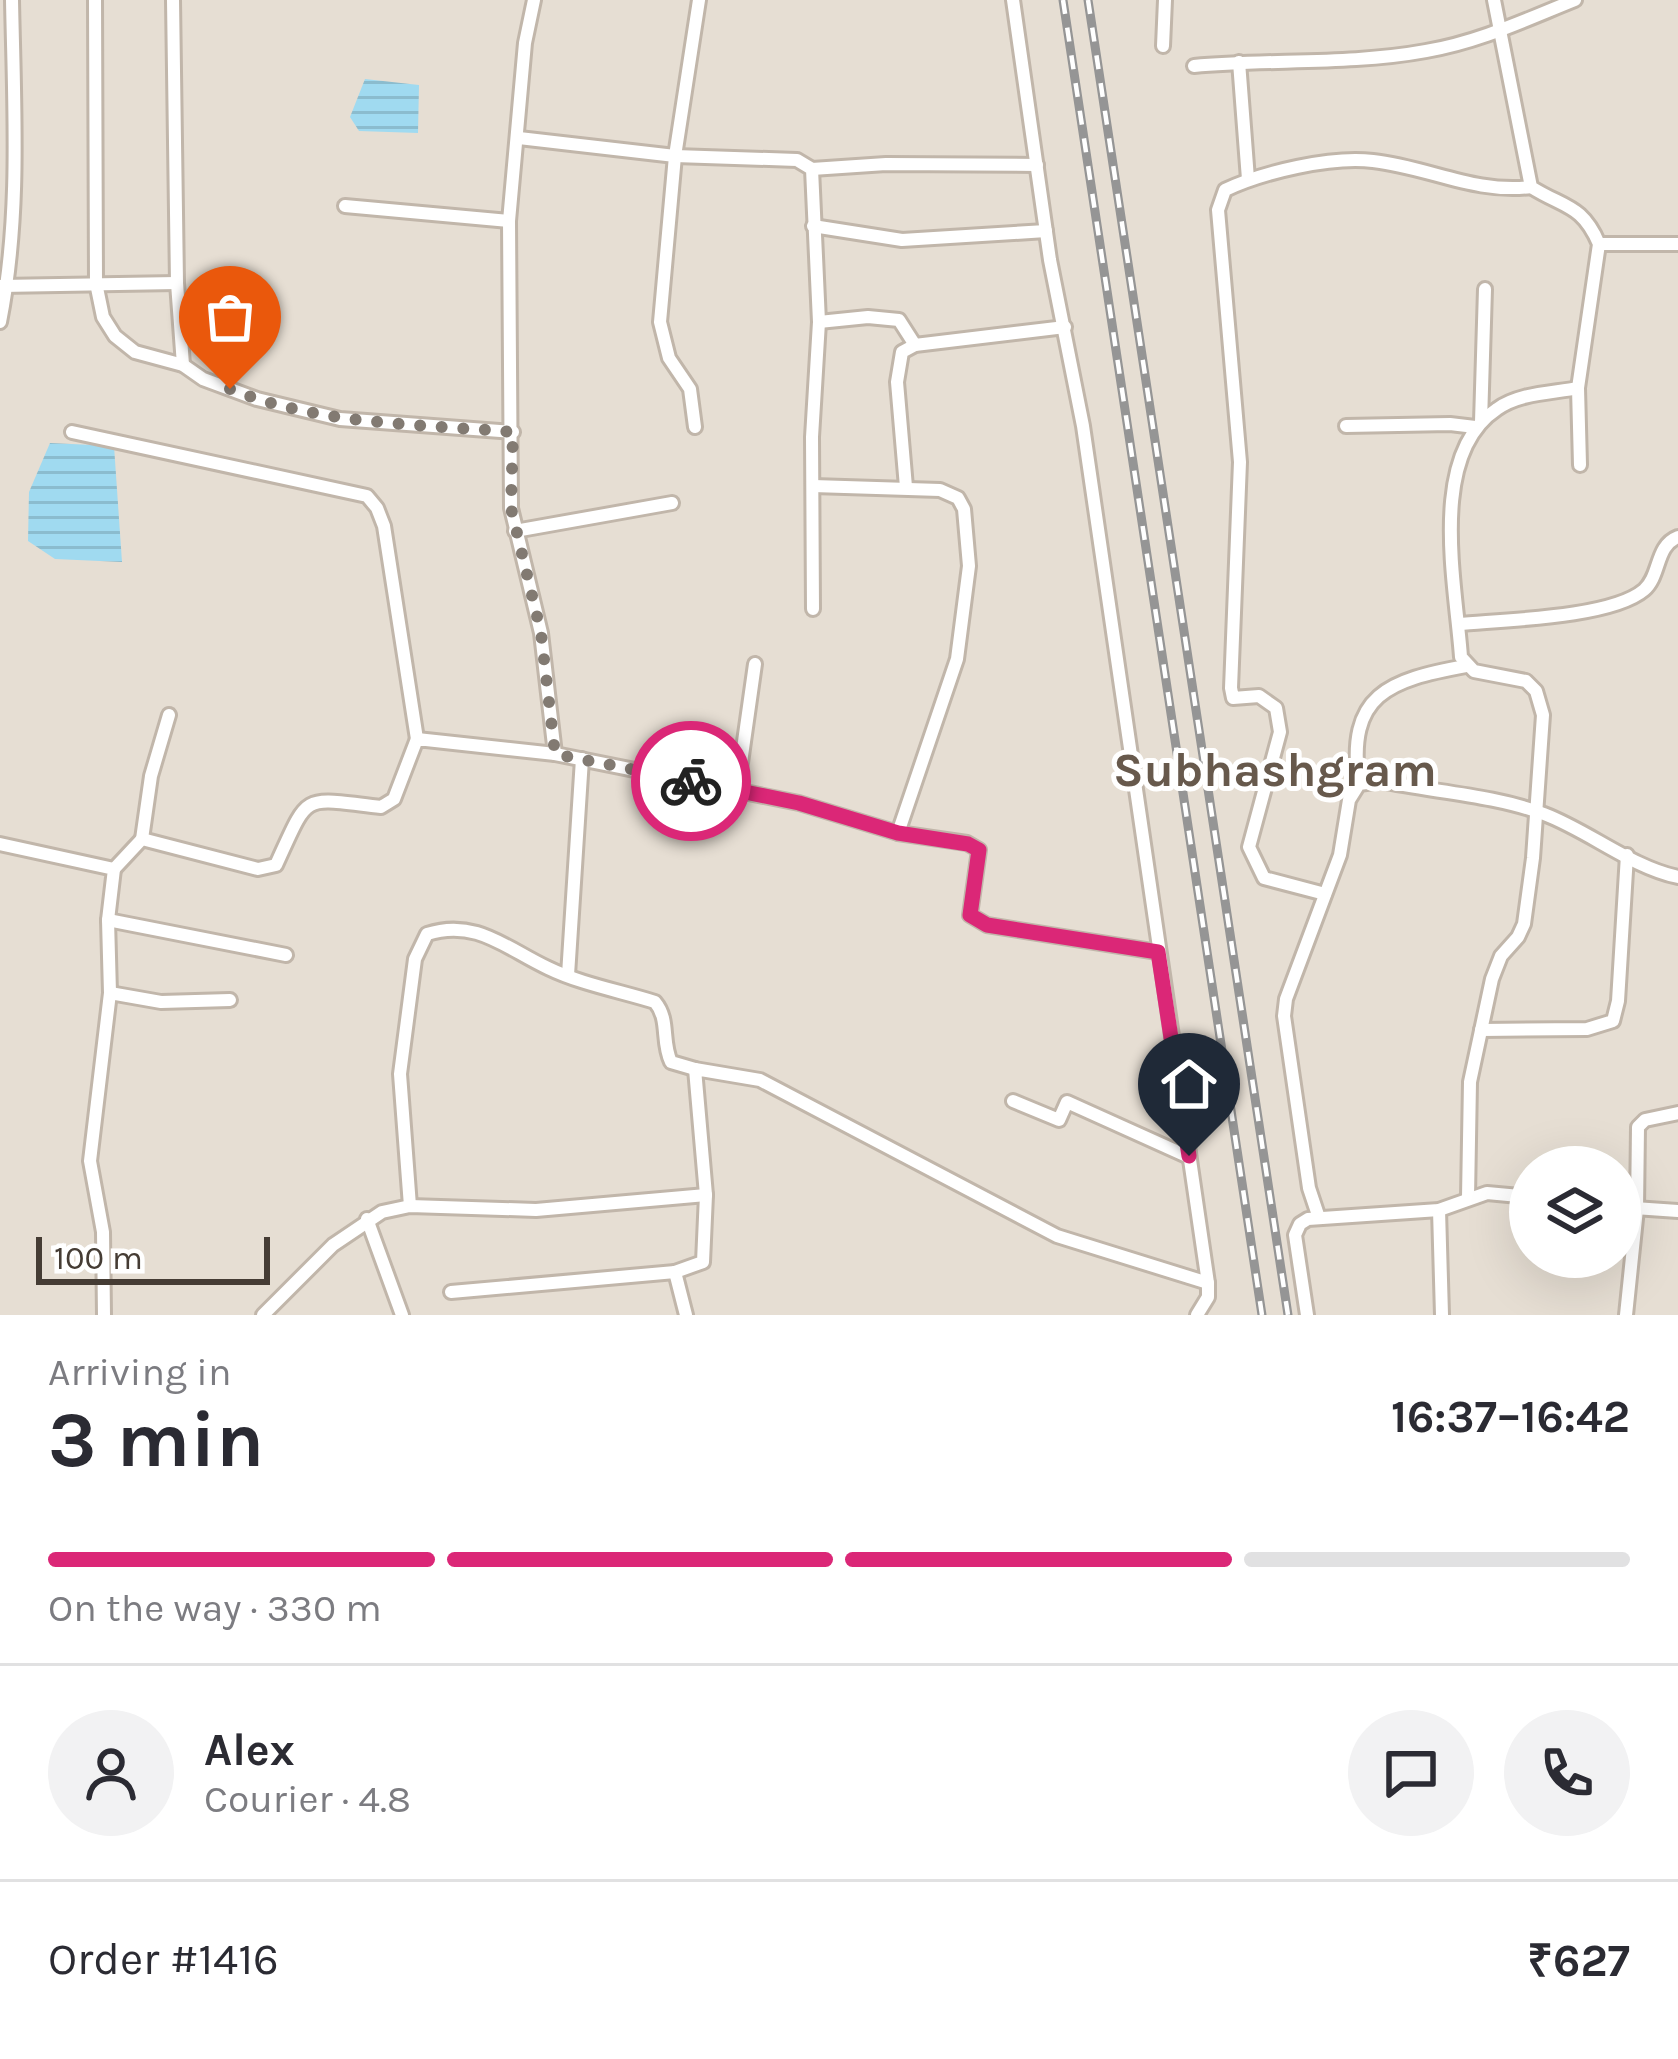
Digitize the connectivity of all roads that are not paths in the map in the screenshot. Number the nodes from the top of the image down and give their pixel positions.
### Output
1 (12, 0) edge
2 (95, 0) edge
3 (173, 0) edge
4 (534, 0) edge
5 (699, 0) edge
6 (1013, 0) edge
7 (1165, 0) edge
8 (1494, 0) edge
9 (1575, 0) edge
10 (1500, 33) junction
11 (1163, 46) dead end
12 (1239, 62) junction
13 (1194, 66) dead end
14 (519, 138) junction
15 (674, 156) junction
16 (1036, 165) junction
17 (812, 169) junction
18 (1248, 179) junction
19 (1531, 187) junction
20 (345, 206) dead end
21 (509, 221) junction
22 (813, 226) junction
23 (1046, 231) junction
24 (1599, 244) junction
25 (1678, 244) edge
26 (96, 283) junction
27 (176, 283) junction
28 (3, 286) edge
29 (1486, 289) dead end
30 (0, 322) edge
31 (819, 322) junction
32 (1065, 327) junction
33 (915, 346) junction
34 (183, 364) junction
35 (1578, 388) junction
36 (1478, 425) junction
37 (1346, 426) dead end
38 (695, 427) dead end
39 (72, 432) dead end
40 (513, 432) junction
41 (1580, 465) dead end
42 (813, 486) junction
43 (906, 487) junction
44 (672, 503) dead end
45 (515, 531) junction
46 (1678, 537) edge
47 (813, 609) dead end
48 (1459, 624) junction
49 (755, 664) dead end
50 (1466, 666) junction
51 (170, 715) dead end
52 (417, 739) junction
53 (555, 754) junction
54 (582, 759) junction
55 (1359, 784) junction
56 (737, 790) junction
57 (1537, 811) junction
58 (898, 833) junction
59 (142, 839) junction
60 (0, 844) edge
61 (1627, 855) junction
62 (114, 869) junction
63 (1678, 877) edge
64 (1325, 894) junction
65 (108, 920) junction
66 (1158, 952) junction
67 (286, 955) dead end
68 (568, 975) junction
69 (110, 993) junction
70 (230, 1000) dead end
71 (1481, 1030) junction
72 (695, 1069) junction
73 (1013, 1101) dead end
74 (1678, 1113) edge
75 (1638, 1146) edge
76 (1189, 1156) junction
77 (706, 1195) junction
78 (1509, 1195) edge
79 (1468, 1197) junction
80 (410, 1206) junction
81 (1641, 1209) edge
82 (1439, 1210) junction
83 (1678, 1210) edge
84 (1319, 1218) junction
85 (368, 1220) junction
86 (675, 1273) junction
87 (1630, 1278) edge
88 (1208, 1283) junction
89 (451, 1292) dead end
90 (104, 1315) edge
91 (263, 1315) edge
92 (402, 1315) edge
93 (686, 1315) edge
94 (1197, 1315) edge
95 (1307, 1315) edge
96 (1442, 1315) edge
97 (1626, 1315) edge

1 - 28 street
2 - 26 street
3 - 27 street
4 - 14 street
5 - 15 street
6 - 16 street
7 - 11 street
8 - 10 street
9 - 10 street
10 - 12 street
10 - 19 street
12 - 13 street
12 - 18 street
14 - 15 street
14 - 21 street
15 - 17 street
15 - 38 street
16 - 17 street
16 - 23 street
17 - 22 street
18 - 19 street
18 - 64 street
19 - 24 street
20 - 21 street
21 - 40 street
22 - 23 street
22 - 31 street
23 - 32 street
24 - 25 street
24 - 35 street
26 - 27 street
26 - 28 street
26 - 34 street
27 - 34 street
28 - 30 street
29 - 36 street
31 - 33 street
31 - 42 street
32 - 33 street
32 - 66 street
33 - 43 street
34 - 40 street
35 - 36 street
35 - 41 street
36 - 37 street
36 - 48 street
39 - 52 street
40 - 45 street
42 - 43 street
42 - 47 street
43 - 58 street
44 - 45 street
45 - 53 street
46 - 48 street
48 - 50 street
49 - 56 street
50 - 55 street
50 - 57 street
51 - 59 street
52 - 53 street
52 - 59 street
53 - 54 street
54 - 56 street
54 - 68 street
55 - 57 street
55 - 64 street
56 - 58 street
57 - 61 street
57 - 71 street
58 - 66 street
59 - 62 street
60 - 62 street
61 - 63 street
61 - 71 street
62 - 65 street
64 - 84 street
65 - 67 street
65 - 69 street
66 - 76 street
68 - 72 street
68 - 80 street
69 - 70 street
69 - 90 street
71 - 79 street
72 - 77 street
72 - 88 street
73 - 76 street
74 - 75 street
76 - 88 street
77 - 80 street
77 - 86 street
78 - 79 street
79 - 82 street
80 - 85 street
81 - 83 street
82 - 84 street
82 - 96 street
84 - 95 street
85 - 91 street
85 - 92 street
86 - 89 street
86 - 93 street
87 - 97 street
88 - 94 street

